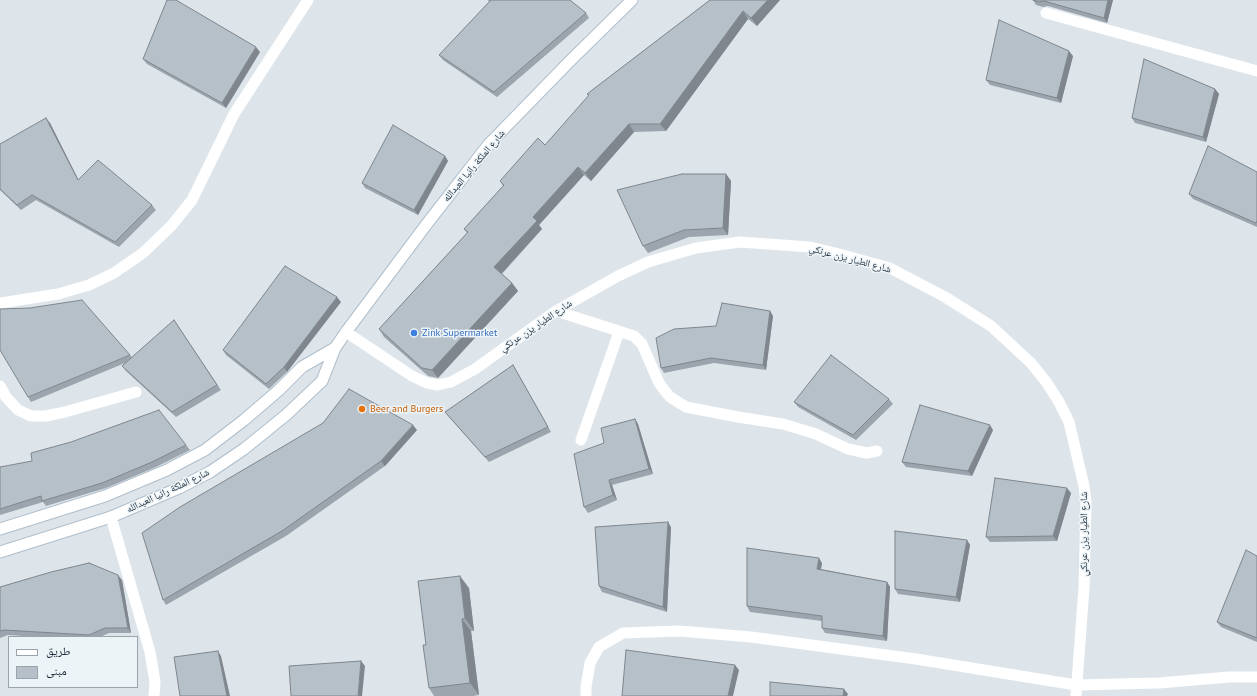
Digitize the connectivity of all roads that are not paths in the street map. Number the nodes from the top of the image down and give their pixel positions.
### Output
1 (308, 0) edge
2 (632, 0) edge
3 (1046, 13) edge
4 (1257, 71) edge
5 (0, 303) edge
6 (556, 311) junction
7 (346, 332) junction
8 (619, 332) junction
9 (335, 348) junction
10 (0, 386) edge
11 (136, 392) dead end
12 (581, 440) dead end
13 (877, 451) dead end
14 (111, 517) junction
15 (0, 529) edge
16 (0, 552) edge
17 (1257, 677) edge
18 (1076, 685) junction
19 (154, 696) edge
20 (586, 696) edge
21 (1076, 696) edge

1 - 5 street
2 - 7 street, شارع الملكة رانيا العبدالله
3 - 4 street
6 - 7 street, شارع الطيار يزن عرنكي
6 - 8 street
6 - 18 street, شارع الطيار يزن عرنكي
7 - 9 street, شارع الملكة رانيا العبدالله
8 - 12 street
8 - 13 street
9 - 14 street, شارع الملكة رانيا العبدالله
9 - 15 street, شارع الملكة رانيا العبدالله
10 - 11 street
14 - 16 street, شارع الملكة رانيا العبدالله
14 - 19 street
17 - 18 street
18 - 20 street
18 - 21 street, شارع الطيار يزن عرنكي

